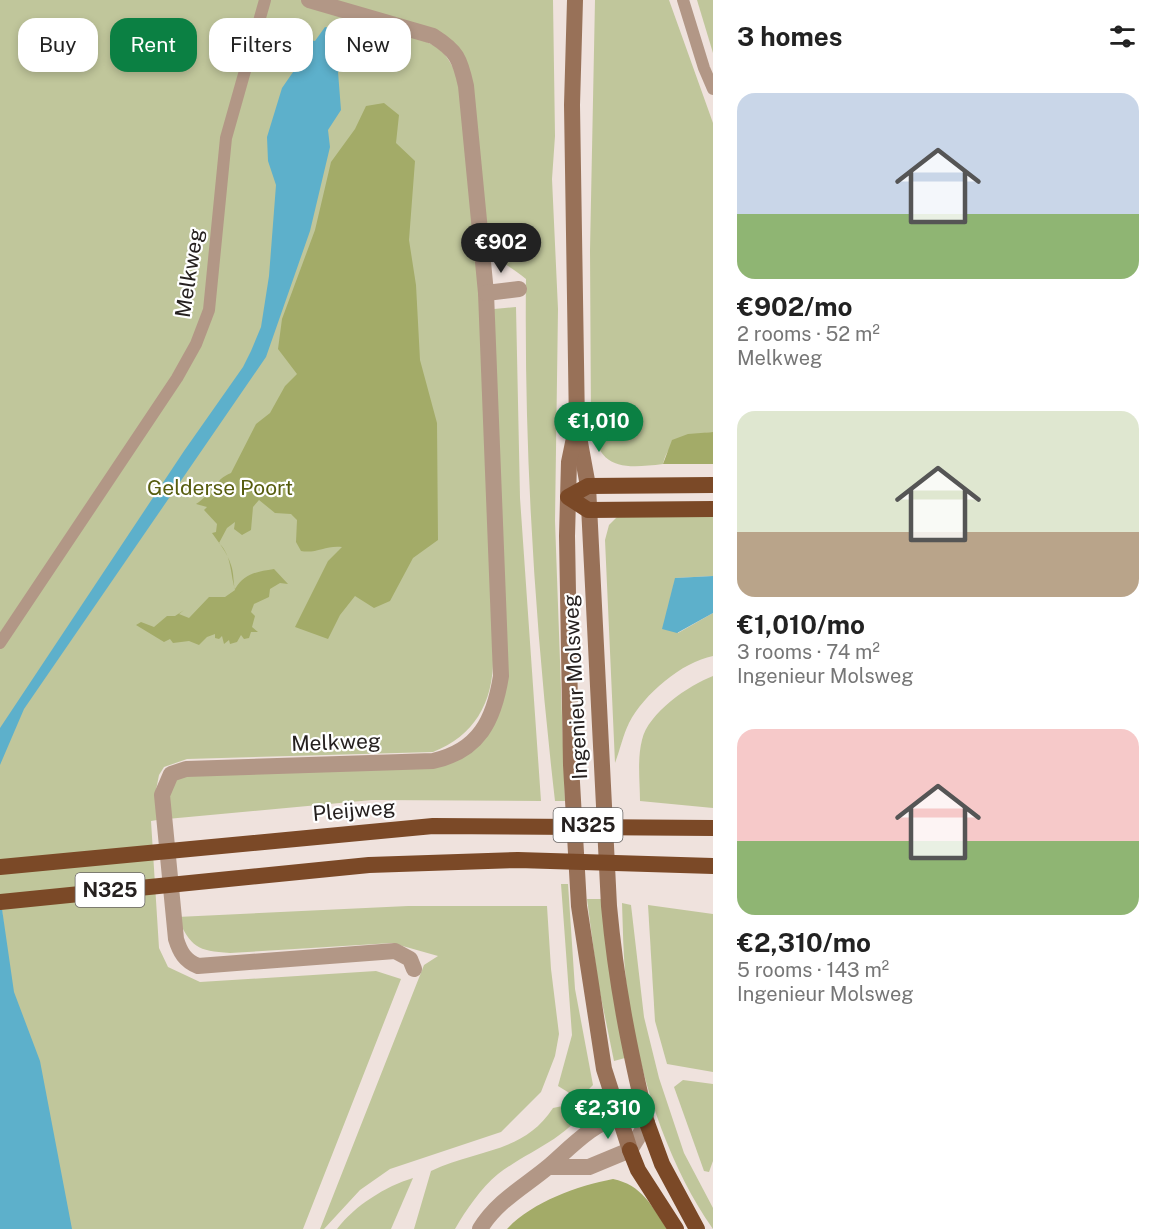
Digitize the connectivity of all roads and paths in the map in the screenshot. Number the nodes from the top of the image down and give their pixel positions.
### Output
1 (265, 0) edge
2 (309, 0) edge
3 (575, 0) edge
4 (683, 0) edge
5 (713, 89) edge
6 (519, 289) dead end
7 (486, 293) junction
8 (577, 426) junction
9 (713, 485) edge
10 (588, 486) junction
11 (568, 497) junction
12 (713, 509) edge
13 (588, 510) junction
14 (0, 643) edge
15 (711, 828) edge
16 (713, 866) edge
17 (0, 867) edge
18 (0, 902) edge
19 (414, 969) dead end
20 (619, 1118) junction
21 (647, 1123) junction
22 (630, 1150) junction
23 (548, 1167) junction
24 (480, 1229) edge
25 (676, 1229) edge
26 (697, 1229) edge

1 - 14 lane, Melkweg
2 - 7 street, Melkweg
3 - 8 main road, Ingenieur Molsweg
4 - 5 lane
6 - 7 street
7 - 19 street, Melkweg
8 - 10 main road, Ingenieur Molsweg
8 - 11 main road, Ingenieur Molsweg
9 - 10 highway
10 - 11 highway
10 - 13 main road, Ingenieur Molsweg
11 - 13 highway
11 - 20 main road, Ingenieur Molsweg
12 - 13 highway
13 - 21 main road, Ingenieur Molsweg
15 - 17 highway, Pleijweg / N325
16 - 18 highway, N325
20 - 21 street
20 - 22 main road, Ingenieur Molsweg
20 - 23 street
21 - 22 street
21 - 26 highway
22 - 23 street
22 - 25 highway
23 - 24 street

